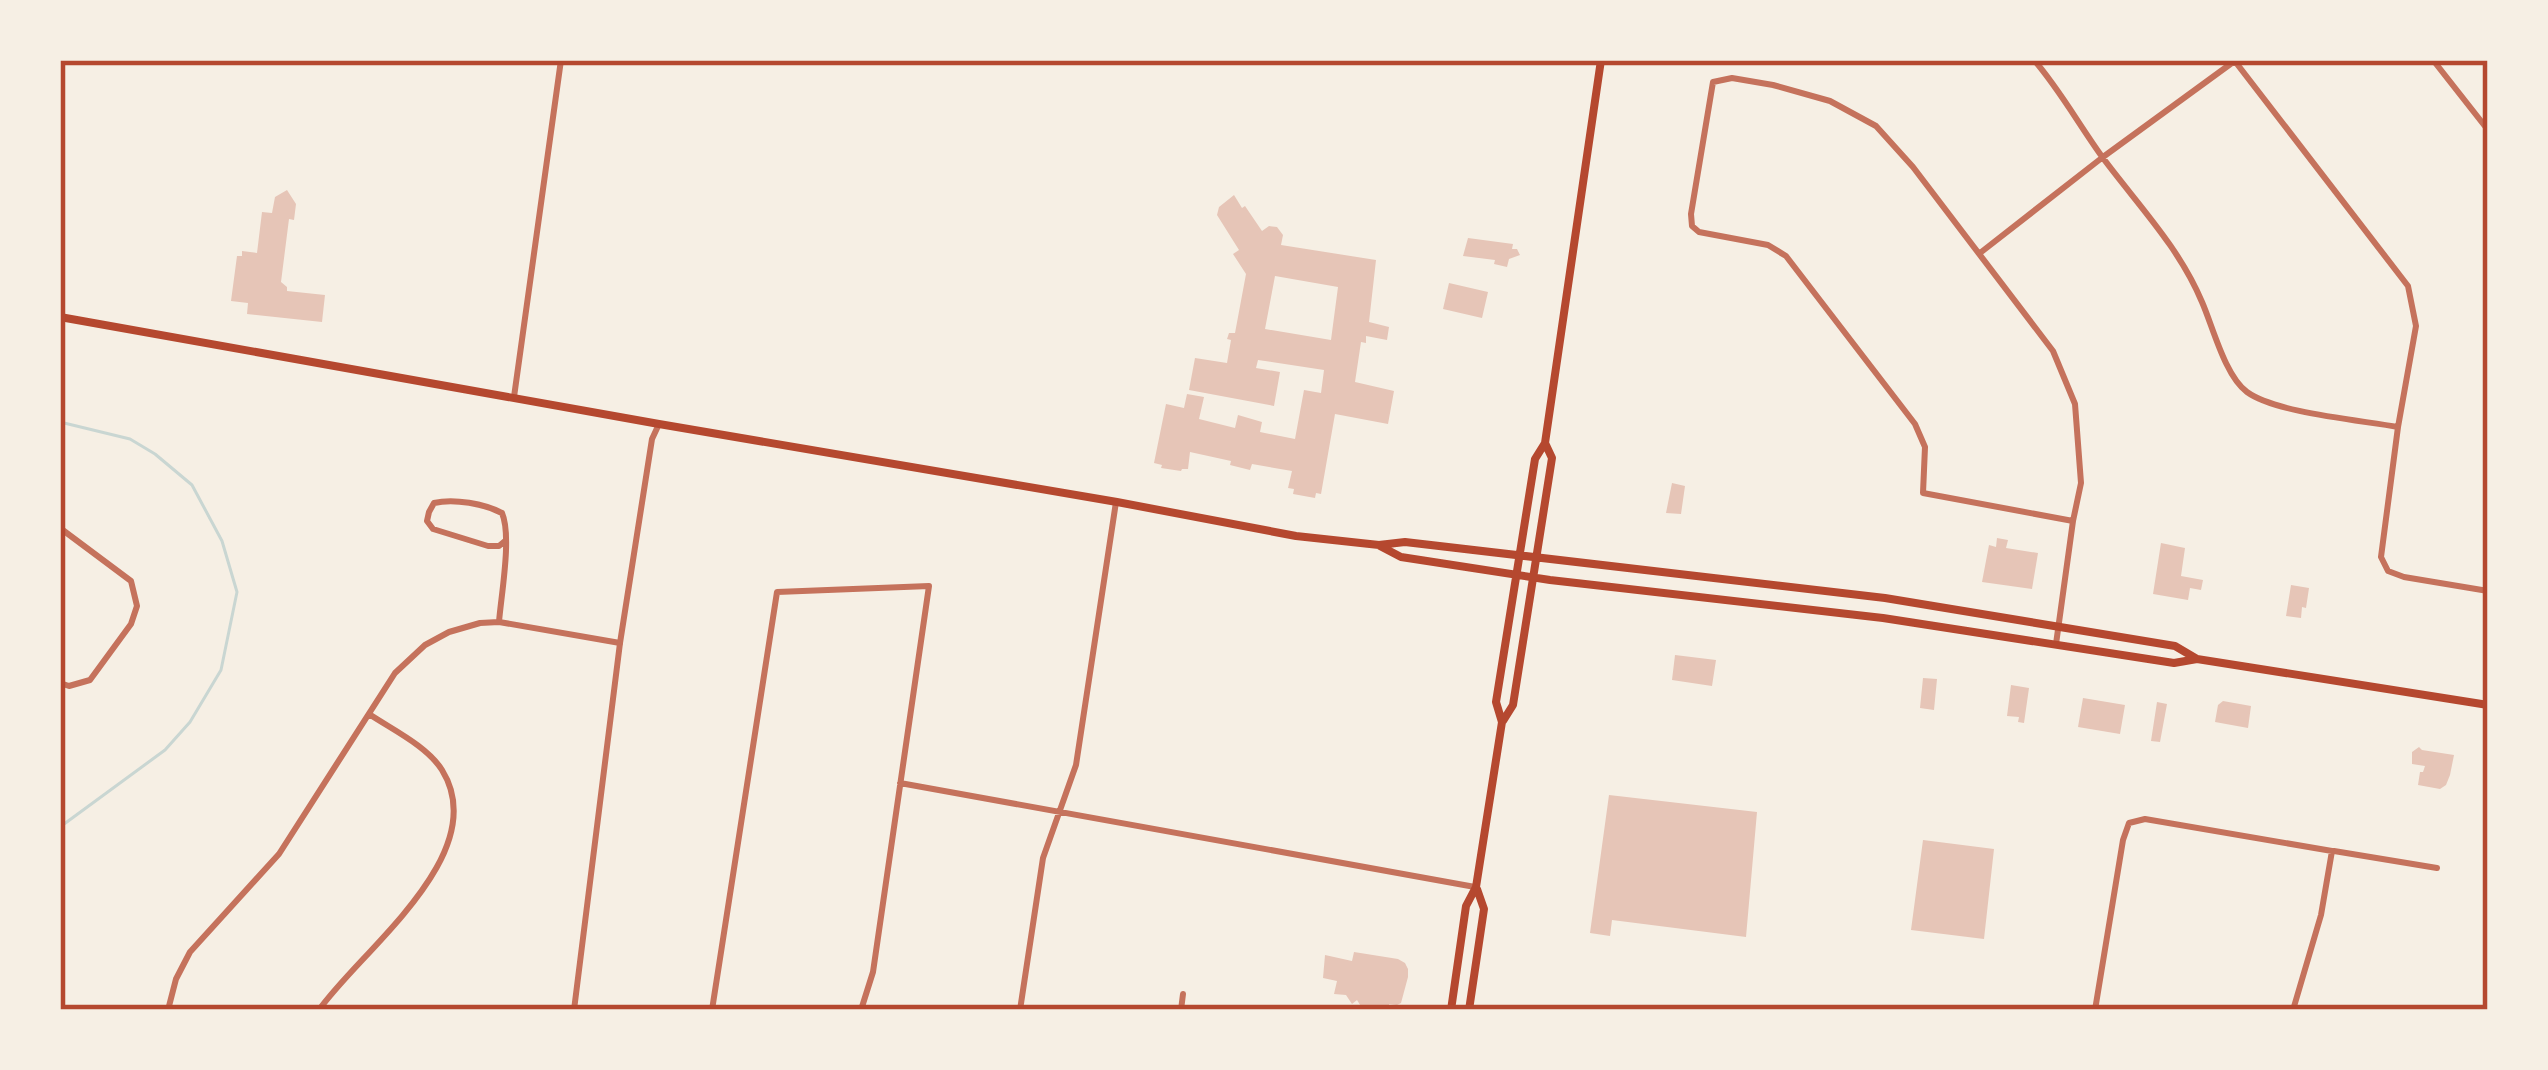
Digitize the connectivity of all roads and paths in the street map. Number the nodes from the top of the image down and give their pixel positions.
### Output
1 (562, 60) edge
2 (1600, 60) edge
3 (2034, 60) edge
4 (2235, 60) edge
5 (2433, 60) edge
6 (2488, 130) edge
7 (2103, 157) junction
8 (1979, 253) junction
9 (60, 317) edge
10 (514, 397) junction
11 (659, 424) junction
12 (2398, 427) junction
13 (1545, 443) junction
14 (1117, 502) junction
15 (2073, 521) junction
16 (60, 529) edge
17 (505, 541) junction
18 (1378, 545) junction
19 (1519, 557) junction
20 (1537, 558) junction
21 (1516, 573) junction
22 (1534, 577) junction
23 (2488, 591) edge
24 (499, 622) junction
25 (2059, 628) junction
26 (620, 643) junction
27 (2056, 644) junction
28 (2197, 659) junction
29 (60, 683) edge
30 (2488, 705) edge
31 (370, 714) junction
32 (1502, 722) junction
33 (900, 784) junction
34 (1059, 813) junction
35 (2332, 851) junction
36 (2437, 868) dead end
37 (1476, 887) junction
38 (1184, 994) dead end
39 (168, 1010) edge
40 (319, 1010) edge
41 (574, 1010) edge
42 (712, 1010) edge
43 (861, 1010) edge
44 (1020, 1010) edge
45 (1181, 1010) edge
46 (1450, 1010) edge
47 (1469, 1010) edge
48 (2095, 1010) edge
49 (2293, 1010) edge

1 - 10 street
2 - 13 main road
3 - 7 street
4 - 7 street
4 - 12 street
5 - 6 street
7 - 8 street
7 - 12 street
8 - 15 street
8 - 15 street
9 - 10 main road
10 - 11 main road
11 - 14 main road
11 - 26 street
12 - 23 street
13 - 19 main road
13 - 20 main road
14 - 18 main road
14 - 34 street
15 - 25 street
16 - 29 street
17 - 17 street
17 - 24 street
18 - 19 main road
18 - 21 main road
19 - 20 main road
19 - 21 main road
20 - 22 main road
20 - 25 main road
21 - 22 main road
21 - 32 main road
22 - 27 main road
22 - 32 main road
24 - 26 street
24 - 31 street
25 - 27 street
25 - 28 main road
26 - 41 street
27 - 28 main road
28 - 30 main road
31 - 39 street
31 - 40 street
32 - 37 main road
33 - 34 street
33 - 42 street
33 - 43 street
34 - 37 street
34 - 44 street
35 - 36 street
35 - 48 street
35 - 49 street
37 - 46 main road
37 - 47 main road
38 - 45 street

